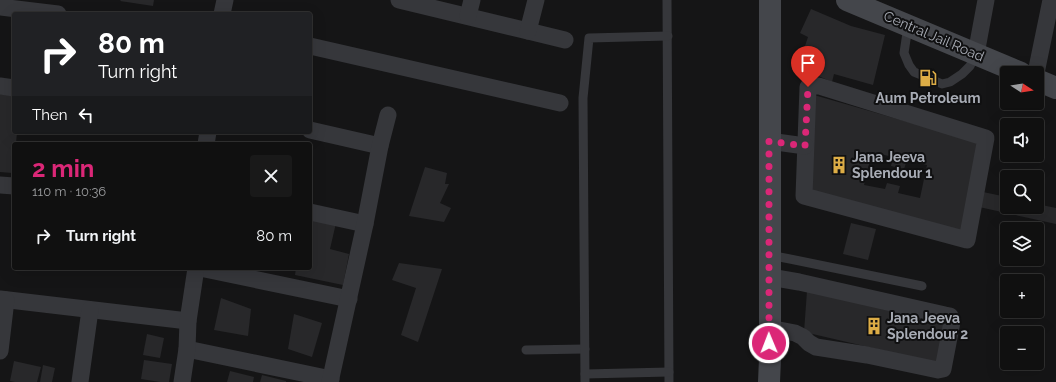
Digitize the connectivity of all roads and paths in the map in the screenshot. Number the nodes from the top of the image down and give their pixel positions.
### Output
1 (224, 0) edge
2 (536, 0) edge
3 (667, 0) edge
4 (770, 0) edge
5 (847, 0) edge
6 (986, 0) edge
7 (1051, 0) edge
8 (407, 1) edge
9 (0, 7) edge
10 (470, 8) edge
11 (41, 12) edge
12 (222, 12) edge
13 (908, 26) junction
14 (528, 31) junction
15 (668, 36) junction
16 (565, 40) dead end
17 (312, 46) edge
18 (976, 54) junction
19 (1004, 66) edge
20 (1037, 66) edge
21 (1044, 83) edge
22 (0, 86) edge
23 (12, 88) edge
24 (1056, 88) edge
25 (560, 103) dead end
26 (388, 115) dead end
27 (312, 130) edge
28 (769, 141) junction
29 (380, 146) junction
30 (805, 146) junction
31 (0, 184) edge
32 (12, 186) edge
33 (312, 212) edge
34 (365, 224) junction
35 (769, 255) junction
36 (196, 270) edge
37 (210, 270) edge
38 (770, 277) junction
39 (922, 286) dead end
40 (349, 299) junction
41 (3, 300) edge
42 (90, 310) junction
43 (188, 321) junction
44 (769, 328) junction
45 (186, 349) junction
46 (584, 349) junction
47 (526, 350) dead end
48 (0, 351) edge
49 (669, 372) junction
50 (585, 378) edge
51 (331, 381) edge
52 (80, 382) edge
53 (182, 382) edge
54 (669, 382) edge
55 (768, 382) edge

1 - 12 street
2 - 14 street
3 - 15 lane
4 - 28 street
5 - 13 street, Central Jail Road
6 - 18 street
7 - 20 street
8 - 10 street
9 - 11 street
10 - 14 street
13 - 18 street, Central Jail Road
13 - 18 lane
14 - 16 street
15 - 46 lane
15 - 49 lane
17 - 25 street
18 - 19 street, Central Jail Road
21 - 24 street
22 - 23 street
26 - 29 street
27 - 29 street
28 - 30 street
28 - 35 street
29 - 34 street
30 - 30 street
31 - 32 street
33 - 34 street
34 - 40 street
35 - 38 street
35 - 39 lane
36 - 43 street
37 - 40 street
38 - 44 street
38 - 44 street
40 - 51 street
41 - 42 street
41 - 48 street
42 - 43 street
42 - 52 street
43 - 45 street
44 - 55 street
45 - 51 street
45 - 53 street
46 - 47 lane
46 - 50 lane
49 - 50 lane
49 - 54 lane

